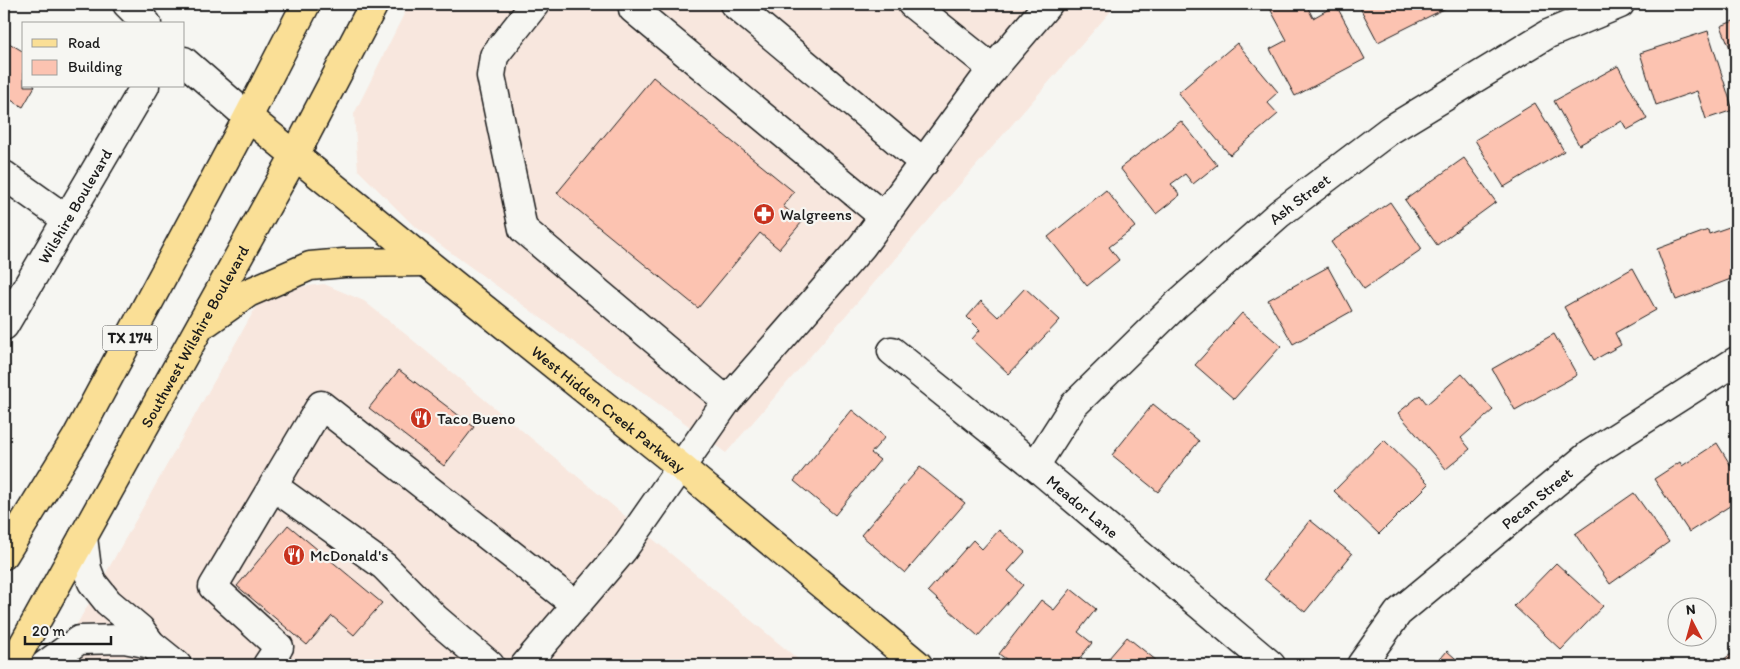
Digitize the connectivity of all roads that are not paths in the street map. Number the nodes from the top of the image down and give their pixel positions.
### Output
1 (127, 4) edge
2 (306, 4) edge
3 (374, 4) edge
4 (535, 4) edge
5 (734, 4) edge
6 (912, 4) edge
7 (1048, 4) edge
8 (1620, 4) edge
9 (628, 6) edge
10 (145, 22) edge
11 (185, 62) edge
12 (993, 69) junction
13 (144, 88) edge
14 (248, 117) junction
15 (296, 155) junction
16 (924, 163) junction
17 (4, 175) edge
18 (884, 217) junction
19 (66, 219) junction
20 (426, 262) junction
21 (4, 326) edge
22 (200, 328) junction
23 (892, 351) dead end
24 (1736, 361) edge
25 (727, 401) junction
26 (1035, 466) junction
27 (681, 467) junction
28 (273, 486) junction
29 (82, 537) junction
30 (4, 555) edge
31 (576, 605) junction
32 (151, 644) junction
33 (12, 665) edge
34 (45, 665) edge
35 (177, 665) edge
36 (267, 665) edge
37 (490, 665) edge
38 (525, 665) edge
39 (918, 665) edge
40 (1272, 665) edge
41 (1361, 665) edge

1 - 10 street
2 - 14 main road, TX 174
3 - 15 main road, Southwest Wilshire Boulevard
4 - 25 street
5 - 16 street
6 - 12 street
7 - 12 street
8 - 26 street, Ash Street
9 - 18 street
11 - 14 street
12 - 16 street
13 - 19 street, Wilshire Boulevard
14 - 15 main road, West Hidden Creek Parkway
14 - 30 main road, TX 174
15 - 20 main road, West Hidden Creek Parkway
15 - 22 main road, Southwest Wilshire Boulevard
16 - 18 street
17 - 19 street
18 - 25 street
19 - 21 street, Wilshire Boulevard
20 - 22 main road
20 - 27 main road, West Hidden Creek Parkway
22 - 29 main road, Southwest Wilshire Boulevard
23 - 26 street, Meador Lane
24 - 41 street, Pecan Street
25 - 27 street
26 - 40 street, Meador Lane
27 - 31 street
27 - 39 main road, West Hidden Creek Parkway
28 - 31 street
28 - 36 street
28 - 37 street
29 - 32 street
29 - 33 main road, Southwest Wilshire Boulevard
31 - 38 street
32 - 34 street
32 - 35 street

